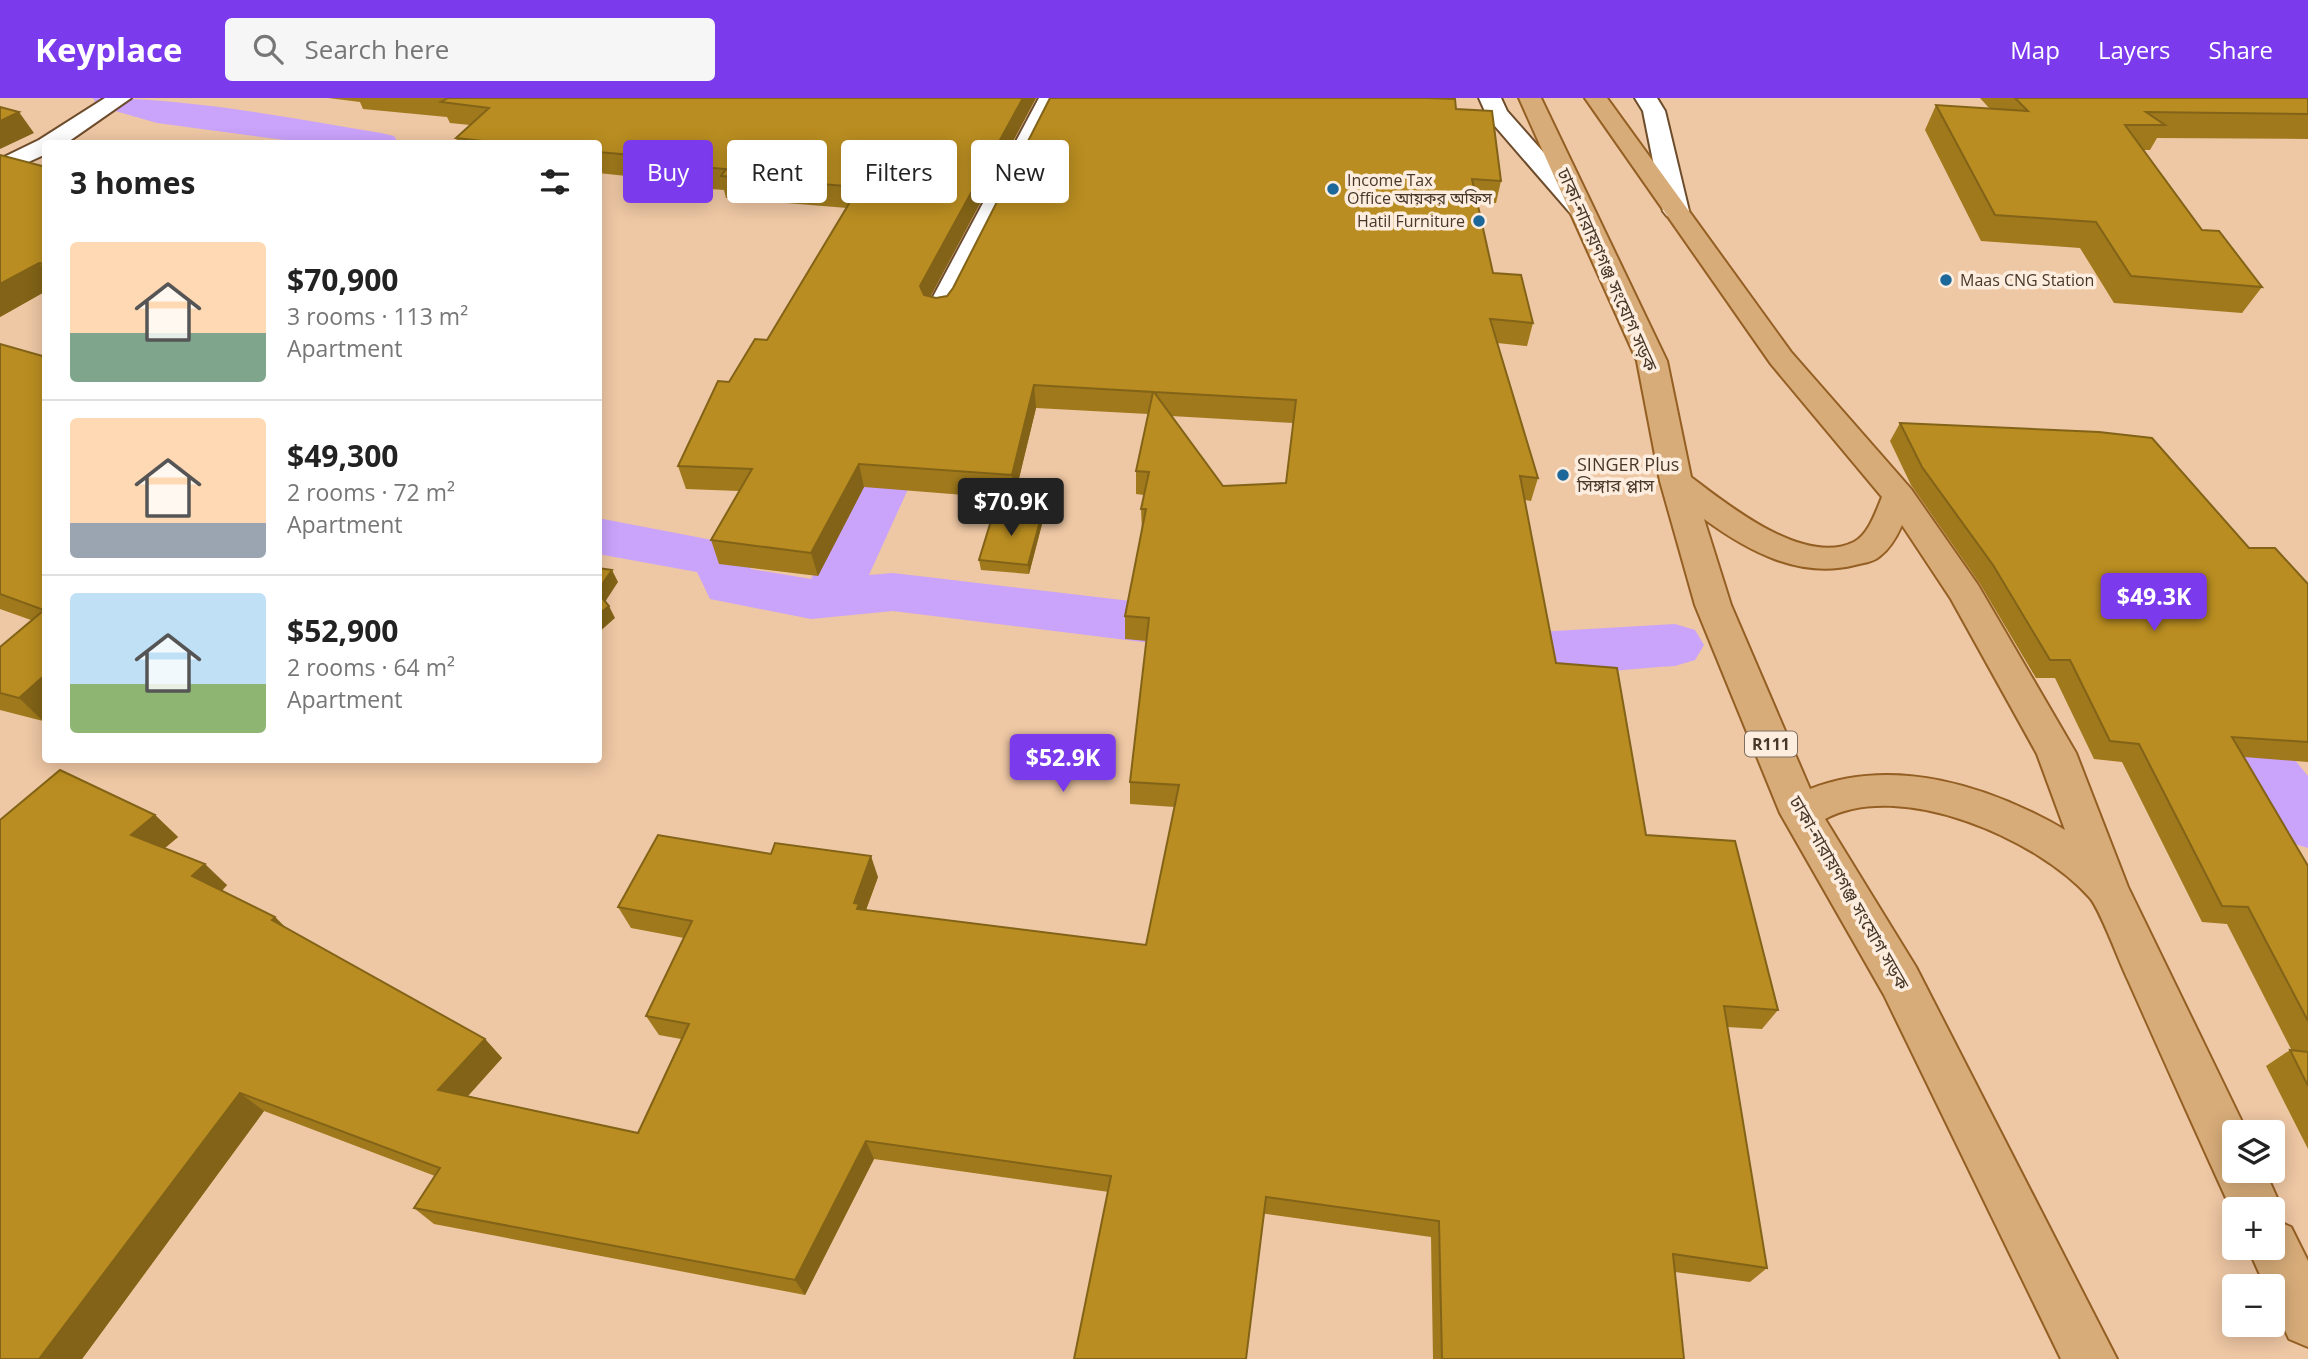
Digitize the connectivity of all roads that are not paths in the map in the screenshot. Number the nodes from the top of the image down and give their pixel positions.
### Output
1 (120, 98) edge
2 (1050, 98) edge
3 (1595, 98) edge
4 (1646, 98) edge
5 (1496, 105) edge
6 (53, 140) edge
7 (42, 147) edge
8 (0, 168) edge
9 (1676, 211) junction
10 (940, 310) edge
11 (1676, 481) junction
12 (1899, 496) junction
13 (1800, 813) junction
14 (2107, 887) junction
15 (2222, 1134) edge
16 (2280, 1260) edge
17 (2308, 1320) edge
18 (2090, 1359) edge

1 - 6 street
2 - 10 street
3 - 9 main road
4 - 9 street
5 - 11 main road, ঢাকা-নারায়ণগঞ্জ সংযোগ সড়ক / R111
7 - 8 street
9 - 12 main road
11 - 12 main road
11 - 13 main road, ঢাকা-নারায়ণগঞ্জ সংযোগ সড়ক / R111
12 - 14 main road
13 - 14 main road
13 - 18 main road, ঢাকা-নারায়ণগঞ্জ সংযোগ সড়ক / R111
14 - 15 main road
16 - 17 main road

